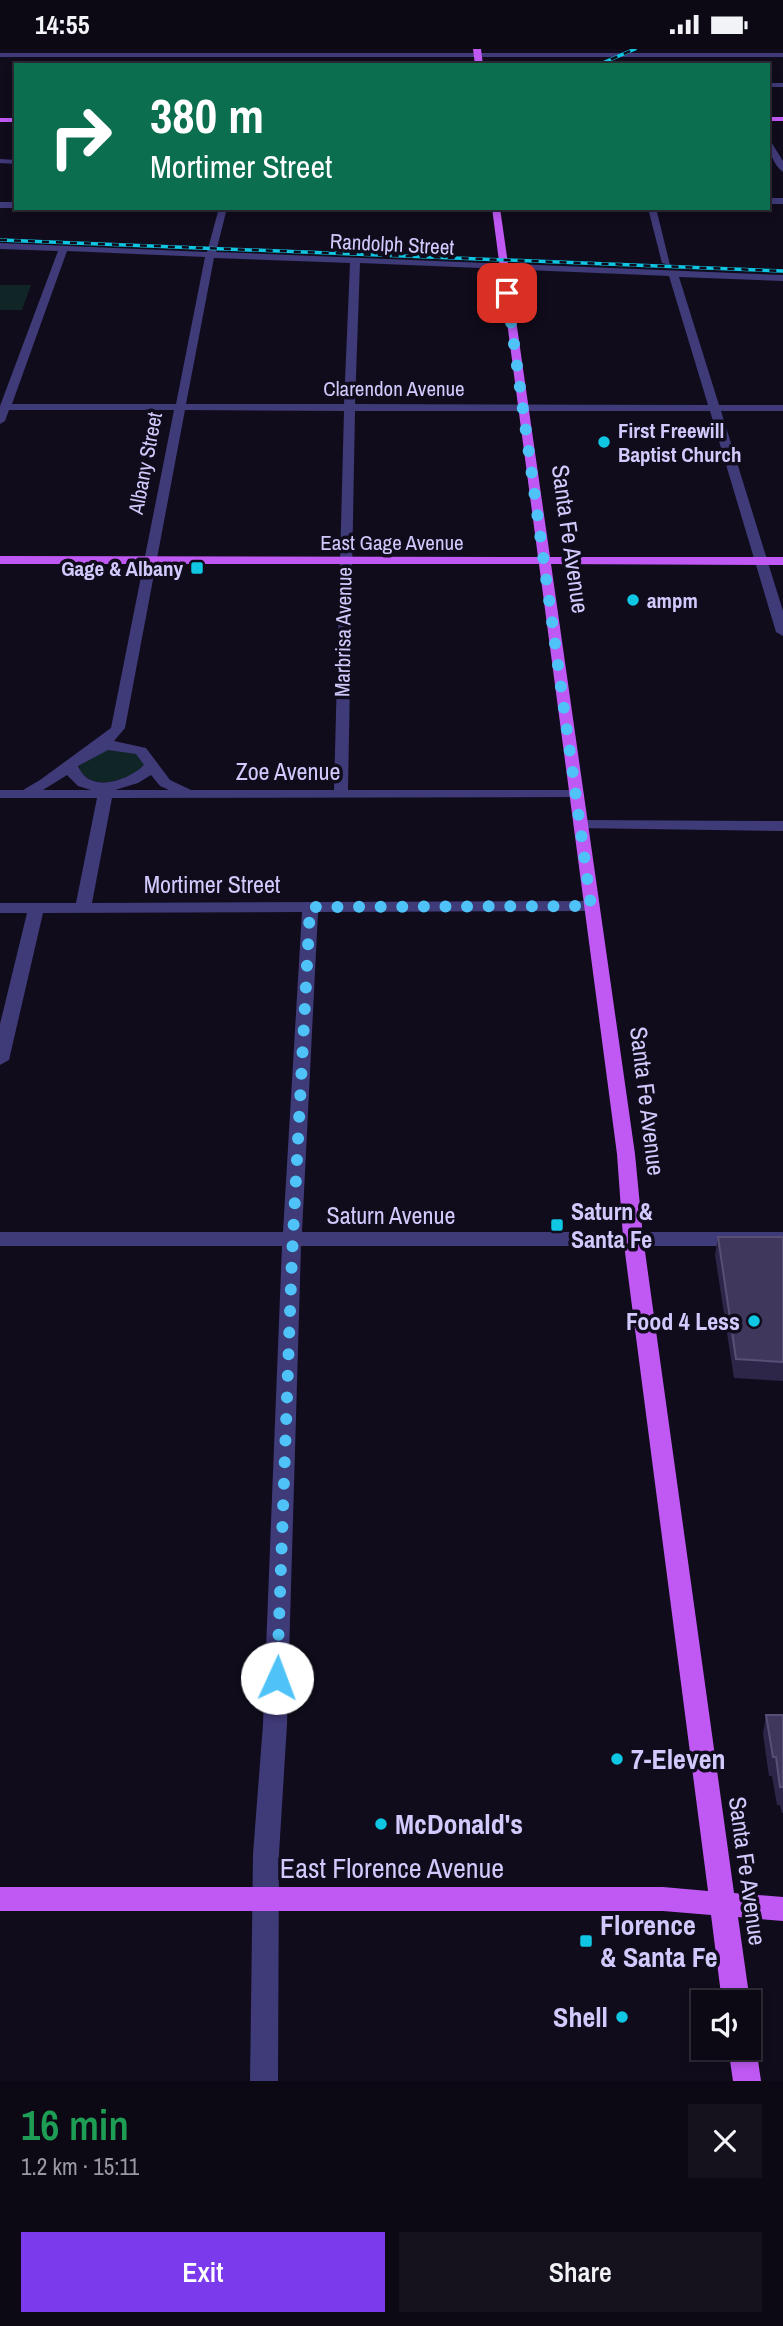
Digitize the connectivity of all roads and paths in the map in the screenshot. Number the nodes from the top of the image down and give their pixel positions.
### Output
1 (477, 52) edge
2 (725, 52) edge
3 (0, 55) edge
4 (53, 55) junction
5 (164, 55) junction
6 (783, 55) edge
7 (49, 63) edge
8 (161, 63) edge
9 (770, 143) edge
10 (783, 169) edge
11 (223, 210) edge
12 (496, 210) edge
13 (653, 210) edge
14 (0, 236) edge
15 (0, 246) edge
16 (64, 248) junction
17 (213, 249) junction
18 (355, 260) junction
19 (504, 261) junction
20 (783, 267) edge
21 (670, 268) junction
22 (783, 278) edge
23 (5, 407) junction
24 (180, 408) junction
25 (349, 408) junction
26 (523, 408) junction
27 (714, 408) junction
28 (783, 408) edge
29 (0, 421) edge
30 (0, 560) edge
31 (149, 561) junction
32 (344, 561) junction
33 (544, 561) junction
34 (760, 561) junction
35 (783, 561) edge
36 (783, 632) edge
37 (118, 728) junction
38 (87, 751) junction
39 (141, 751) junction
40 (71, 766) junction
41 (151, 767) junction
42 (106, 790) junction
43 (0, 794) edge
44 (17, 794) junction
45 (191, 794) junction
46 (341, 794) junction
47 (577, 794) junction
48 (581, 825) junction
49 (783, 826) edge
50 (591, 906) junction
51 (310, 907) junction
52 (0, 908) edge
53 (36, 908) junction
54 (83, 908) junction
55 (0, 1060) edge
56 (634, 1237) junction
57 (0, 1239) edge
58 (783, 1239) edge
59 (292, 1240) junction
60 (0, 1899) edge
61 (264, 1900) junction
62 (722, 1902) junction
63 (783, 1909) edge
64 (734, 1990) edge
65 (744, 2060) edge
66 (264, 2081) edge
67 (747, 2081) edge

1 - 2 street
1 - 5 street
2 - 6 street
3 - 4 street
4 - 5 street
4 - 7 street
5 - 8 street
9 - 10 street
11 - 17 street, Albany Street
12 - 19 main road, Santa Fe Avenue
13 - 21 street
14 - 17 street, Randolph Street
15 - 16 street, Randolph Street
16 - 17 street, Randolph Street
16 - 23 street
17 - 18 street, Randolph Street
17 - 19 street, Randolph Street
17 - 24 street, Albany Street
18 - 19 street, Randolph Street
18 - 25 street, Marbrisa Avenue
19 - 21 street, Randolph Street
19 - 26 main road, Santa Fe Avenue
20 - 21 street, Randolph Street
21 - 22 street, Randolph Street
21 - 27 street
23 - 24 street, Clarendon Avenue
23 - 29 street
24 - 25 street, Clarendon Avenue
24 - 31 street, Albany Street
25 - 26 street, Clarendon Avenue
25 - 32 street, Marbrisa Avenue
26 - 27 street, Clarendon Avenue
26 - 33 main road, Santa Fe Avenue
27 - 28 street, Clarendon Avenue
27 - 34 street
30 - 31 main road, East Gage Avenue
31 - 32 main road, East Gage Avenue
31 - 37 street, Albany Street
32 - 33 main road, East Gage Avenue
32 - 46 street, Marbrisa Avenue
33 - 34 main road, East Gage Avenue
33 - 47 main road, Santa Fe Avenue
34 - 35 main road, East Gage Avenue
34 - 36 street
37 - 38 street
37 - 39 street
38 - 39 street
38 - 40 street
39 - 41 street
40 - 42 street
40 - 44 street
41 - 42 street
41 - 45 street
42 - 44 street, Zoe Avenue
42 - 45 street, Zoe Avenue
42 - 54 street
43 - 44 street, Zoe Avenue
45 - 46 street, Zoe Avenue
46 - 47 street, Zoe Avenue
47 - 48 main road, Santa Fe Avenue
48 - 49 street
48 - 50 main road, Santa Fe Avenue
50 - 51 street, Mortimer Street
50 - 56 main road, Santa Fe Avenue
51 - 54 street, Mortimer Street
51 - 59 street
52 - 53 street, Mortimer Street
53 - 54 street, Mortimer Street
53 - 55 street
56 - 58 street, Saturn Avenue
56 - 59 street, Saturn Avenue
56 - 62 main road, Santa Fe Avenue
57 - 59 street, Saturn Avenue
59 - 61 street
60 - 61 main road, East Florence Avenue
61 - 62 main road, East Florence Avenue
61 - 66 street
62 - 63 main road, East Florence Avenue
62 - 64 main road, Santa Fe Avenue
65 - 67 main road

